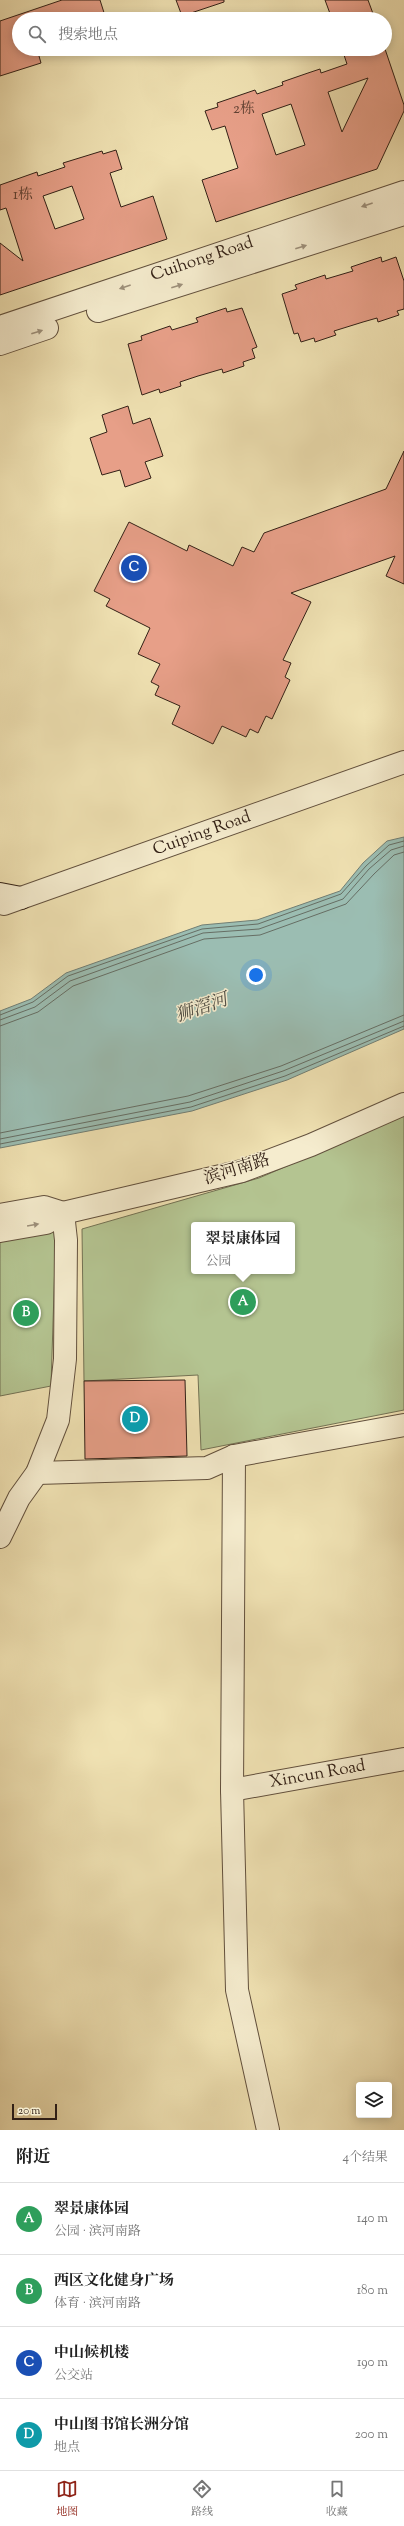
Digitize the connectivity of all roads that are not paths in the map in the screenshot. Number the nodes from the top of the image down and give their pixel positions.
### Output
1 (404, 192) edge
2 (404, 214) edge
3 (0, 327) edge
4 (0, 344) edge
5 (404, 762) edge
6 (0, 894) edge
7 (21, 898) junction
8 (0, 905) edge
9 (404, 1104) edge
10 (63, 1213) junction
11 (0, 1215) edge
12 (0, 1231) edge
13 (404, 1424) edge
14 (234, 1456) junction
15 (37, 1473) junction
16 (0, 1537) edge
17 (404, 1759) edge
18 (232, 1790) junction
19 (268, 2130) edge

1 -> 3 street, Cuihong Road
4 -> 2 street, Cuihong Road
5 - 7 street, Cuiping Road
6 - 7 street
7 - 8 street, Cuiping Road
9 - 10 street, 滨河南路
10 - 11 street
12 -> 10 street, 滨河南路
10 - 15 street
13 - 14 street
14 - 15 street
14 - 18 street
15 - 16 street
17 - 18 street, Xincun Road
18 - 19 street

